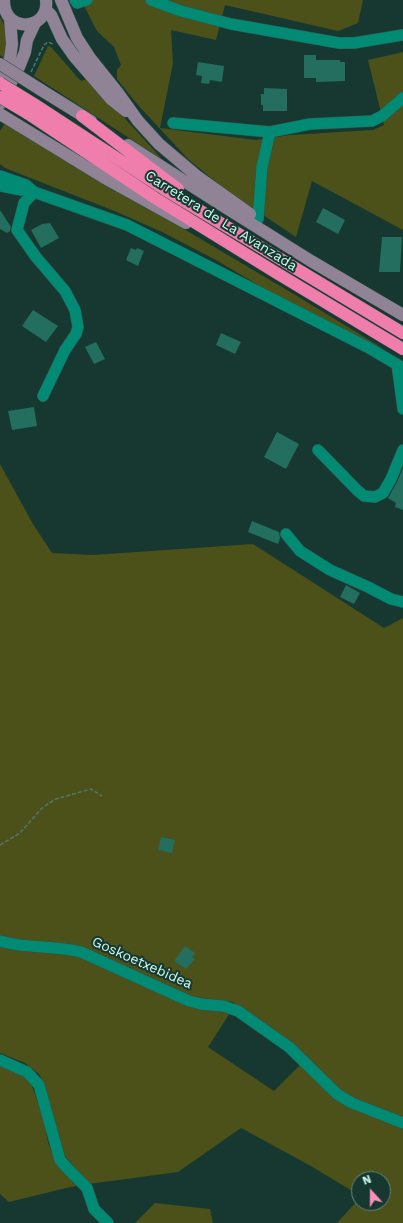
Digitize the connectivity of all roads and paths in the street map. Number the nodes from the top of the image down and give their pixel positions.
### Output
1 (2, 0) edge
2 (61, 0) edge
3 (75, 0) edge
4 (87, 0) edge
5 (151, 0) edge
6 (46, 5) edge
7 (10, 18) junction
8 (35, 23) junction
9 (403, 35) edge
10 (57, 49) dead end
11 (0, 64) edge
12 (29, 75) dead end
13 (0, 78) edge
14 (0, 83) edge
15 (0, 97) edge
16 (403, 98) edge
17 (0, 104) edge
18 (30, 109) junction
19 (0, 114) edge
20 (82, 116) junction
21 (138, 121) junction
22 (173, 123) dead end
23 (270, 132) junction
24 (0, 176) edge
25 (0, 186) edge
26 (34, 192) junction
27 (258, 219) junction
28 (228, 227) junction
29 (311, 260) junction
30 (275, 272) junction
31 (403, 315) edge
32 (403, 333) edge
33 (403, 349) edge
34 (400, 366) edge
35 (43, 396) dead end
36 (403, 409) edge
37 (318, 450) dead end
38 (403, 450) edge
39 (286, 534) dead end
40 (403, 602) edge
41 (102, 796) dead end
42 (0, 845) edge
43 (0, 941) edge
44 (0, 1060) edge
45 (403, 1123) edge
46 (108, 1223) edge

1 - 7 main road
2 - 21 main road
3 - 4 street
5 - 9 street
6 - 8 main road
6 - 21 main road
7 - 8 main road
7 - 13 main road
8 - 17 main road
10 - 12 path
11 - 20 main road, bridge
14 - 18 highway, bridge
15 - 18 highway, bridge
16 - 23 street
18 - 28 highway, Carretera de La Avanzada
18 - 30 highway, Carretera de La Avanzada
19 - 30 main road, bridge
20 - 28 highway
20 - 29 main road
21 - 27 main road
22 - 23 street
23 - 27 street
24 - 26 street
25 - 26 street
26 - 34 street
26 - 35 street
27 - 29 main road
28 - 32 highway, Carretera de La Avanzada
29 - 31 main road
30 - 33 highway, Carretera de La Avanzada
34 - 36 street
37 - 38 street
39 - 40 street
41 - 42 path
43 - 45 street, Goskoetxebidea
44 - 46 street

